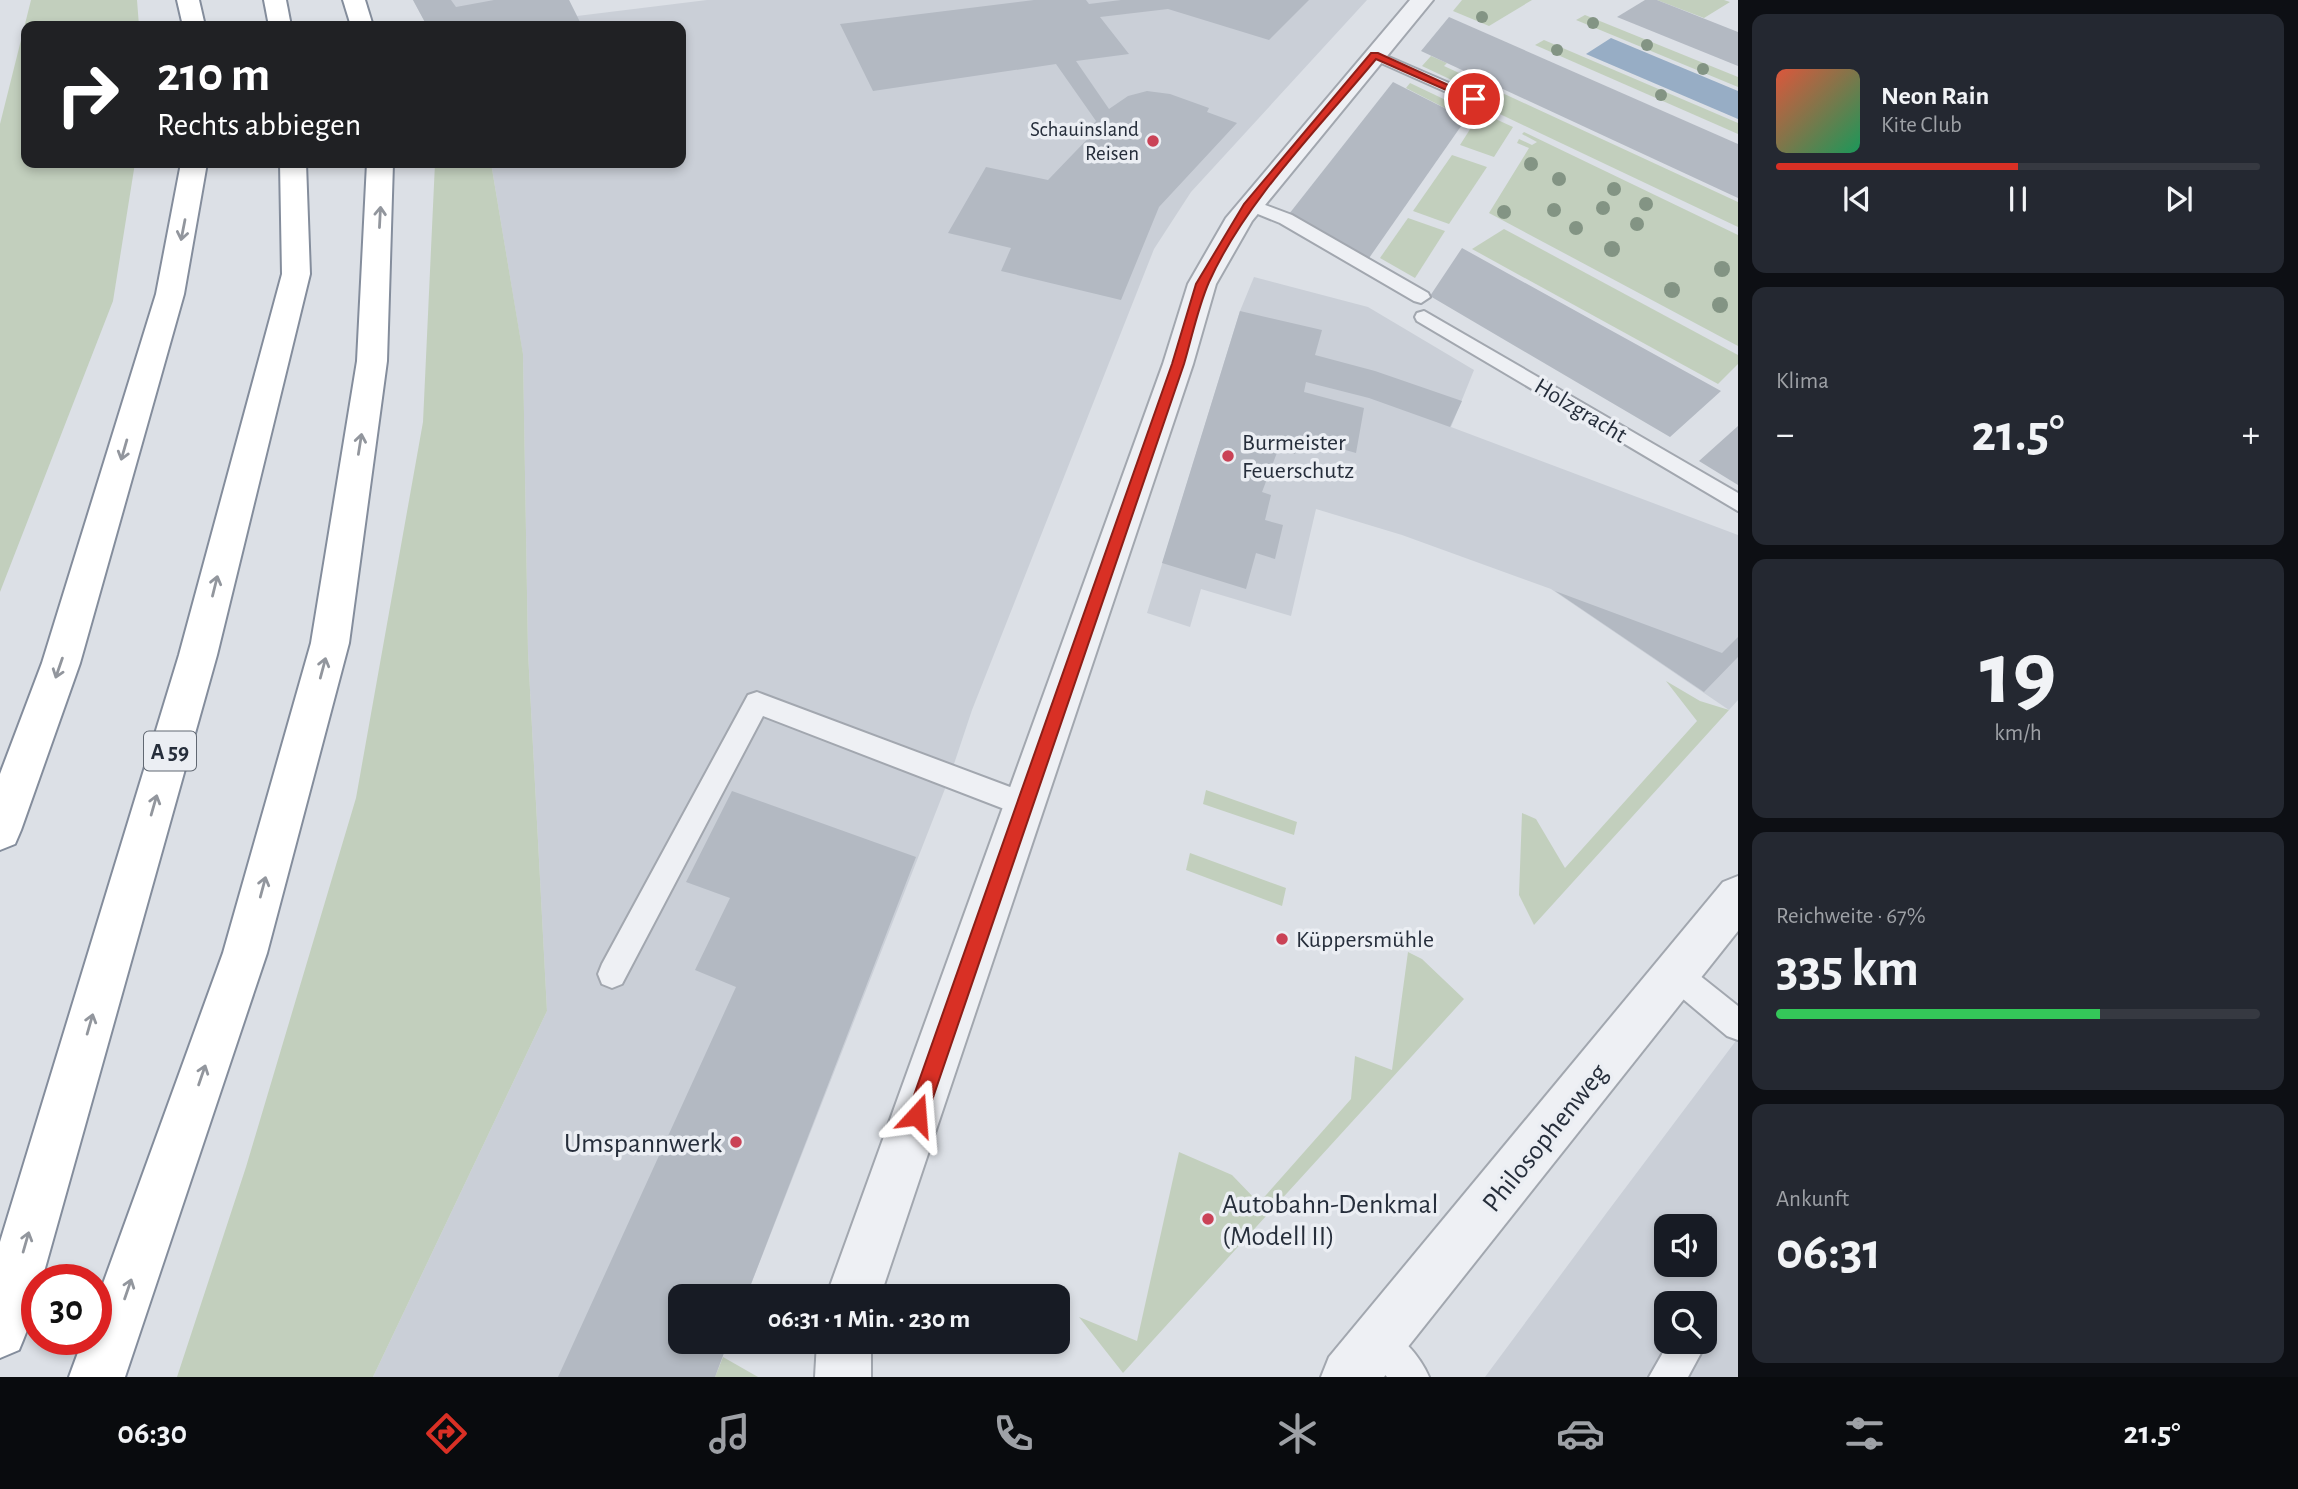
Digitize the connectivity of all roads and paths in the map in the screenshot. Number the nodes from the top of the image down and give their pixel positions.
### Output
1 (188, 0) edge
2 (275, 0) edge
3 (354, 0) edge
4 (1429, 4) edge
5 (193, 21) edge
6 (280, 21) edge
7 (360, 21) edge
8 (1375, 55) junction
9 (1474, 99) dead end
10 (193, 168) edge
11 (293, 168) edge
12 (380, 168) edge
13 (1249, 204) junction
14 (1738, 503) edge
15 (1025, 805) junction
16 (0, 830) edge
17 (1738, 897) edge
18 (1674, 973) junction
19 (612, 974) dead end
20 (1738, 1025) edge
21 (858, 1284) edge
22 (0, 1331) edge
23 (844, 1354) edge
24 (1682, 1354) edge
25 (1364, 1359) edge
26 (97, 1377) edge
27 (843, 1377) edge
28 (1411, 1377) edge
29 (1667, 1377) edge

1 - 5 highway
2 - 6 highway
3 - 7 highway
4 - 8 street
8 - 9 lane
8 - 13 street
10 -> 16 highway
22 -> 11 highway, A 59
26 -> 12 highway
13 - 14 lane, Holzgracht
13 - 15 street
15 - 19 lane
15 - 21 street
17 - 18 street, Philosophenweg
18 - 20 lane
18 - 25 street, Philosophenweg
23 - 27 street
24 - 29 lane
25 - 28 lane

